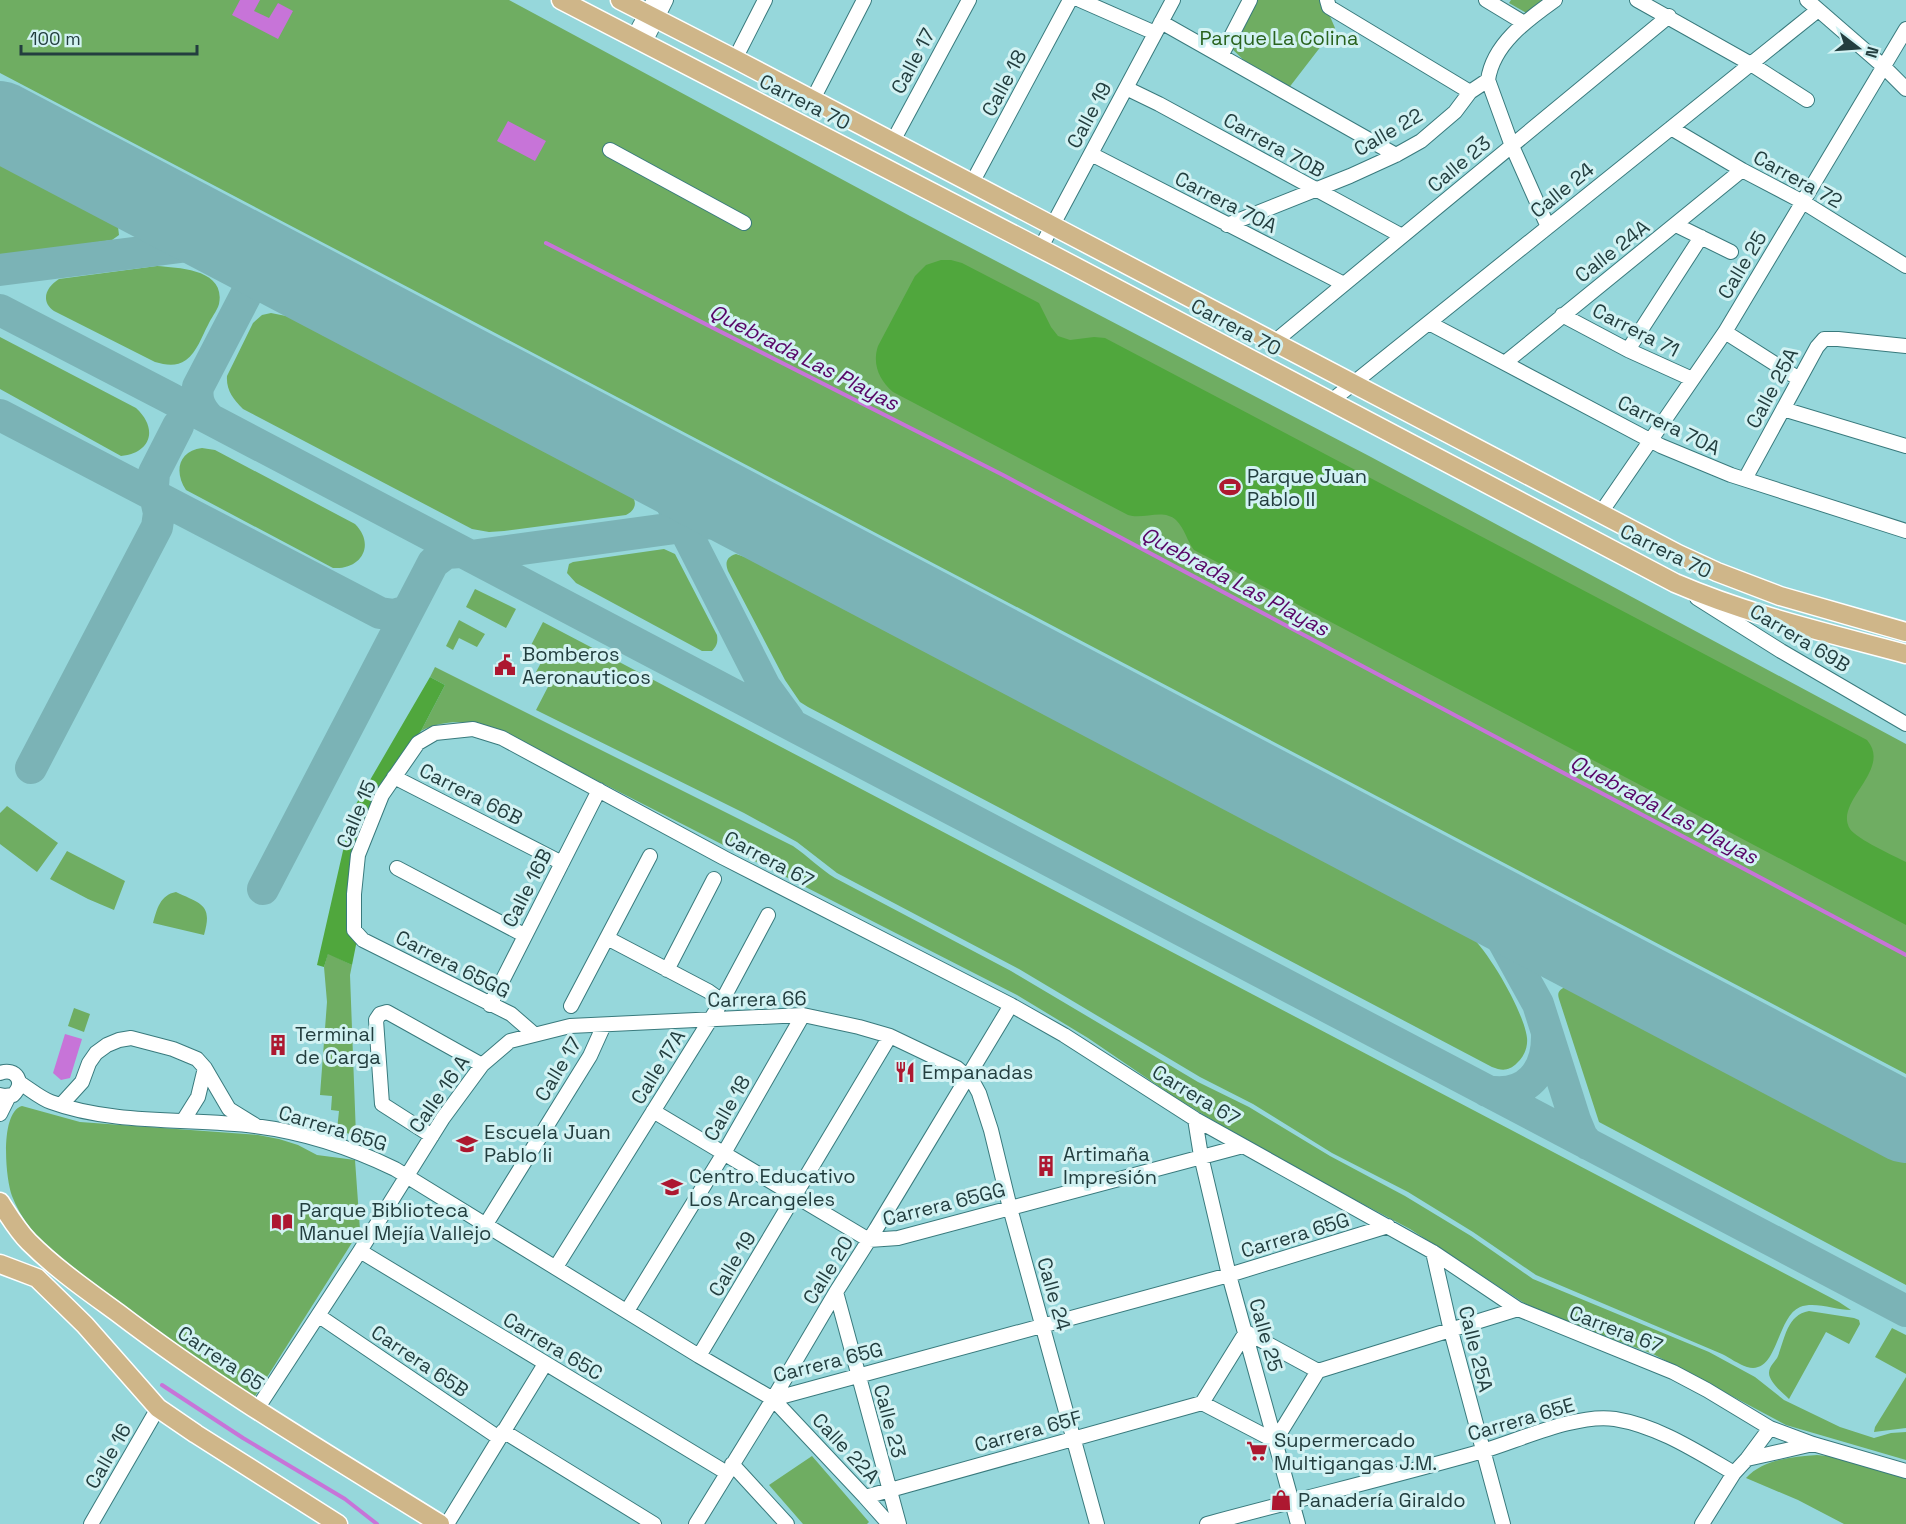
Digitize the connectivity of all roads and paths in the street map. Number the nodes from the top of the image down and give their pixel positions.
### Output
1 (561, 0) edge
2 (620, 0) edge
3 (666, 0) edge
4 (765, 0) edge
5 (864, 0) edge
6 (969, 0) edge
7 (1070, 0) edge
8 (1080, 0) edge
9 (1173, 0) edge
10 (1250, 0) edge
11 (1327, 0) edge
12 (1486, 0) edge
13 (1555, 0) edge
14 (1638, 0) edge
15 (1807, 0) edge
16 (652, 10) edge
17 (1818, 10) junction
18 (1669, 16) junction
19 (1524, 23) junction
20 (1158, 27) junction
21 (1906, 29) edge
22 (638, 41) junction
23 (1221, 56) junction
24 (735, 58) junction
25 (1751, 64) junction
26 (1884, 66) junction
27 (1488, 80) junction
28 (1126, 88) junction
29 (1906, 89) edge
30 (1470, 92) junction
31 (813, 99) junction
32 (1807, 100) dead end
33 (1671, 128) junction
34 (893, 141) junction
35 (1512, 146) junction
36 (610, 150) dead end
37 (1091, 154) junction
38 (1396, 155) junction
39 (1742, 170) junction
40 (972, 183) junction
41 (1315, 190) junction
42 (1803, 202) junction
43 (744, 223) dead end
44 (1227, 225) junction
45 (1676, 225) junction
46 (1053, 226) junction
47 (1548, 226) junction
48 (1402, 236) junction
49 (1701, 237) junction
50 (1040, 249) junction
51 (1731, 252) dead end
52 (1906, 266) edge
53 (1344, 284) junction
54 (1562, 315) junction
55 (1428, 323) junction
56 (1725, 332) junction
57 (1274, 342) junction
58 (1906, 346) edge
59 (1628, 350) junction
60 (1506, 362) junction
61 (1692, 379) junction
62 (1799, 379) junction
63 (1353, 384) junction
64 (1330, 402) junction
65 (1783, 409) junction
66 (1651, 441) junction
67 (1906, 447) edge
68 (1745, 479) junction
69 (1600, 514) junction
70 (1906, 531) edge
71 (1675, 583) junction
72 (1906, 632) edge
73 (1906, 654) edge
74 (1906, 724) edge
75 (473, 729) joint
76 (394, 777) junction
77 (599, 790) junction
78 (650, 856) dead end
79 (562, 862) junction
80 (397, 868) dead end
81 (714, 879) dead end
82 (768, 915) dead end
83 (354, 930) joint
84 (524, 935) junction
85 (607, 938) junction
86 (667, 970) junction
87 (722, 1001) junction
88 (490, 1005) junction
89 (1011, 1005) junction
90 (571, 1006) dead end
91 (803, 1015) junction
92 (710, 1019) junction
93 (604, 1024) junction
94 (534, 1034) junction
95 (890, 1036) junction
96 (482, 1065) junction
97 (205, 1068) junction
98 (0, 1073) edge
99 (969, 1077) junction
100 (82, 1082) junction
101 (20, 1083) junction
102 (3, 1103) edge
103 (54, 1103) junction
104 (89, 1111) junction
105 (653, 1111) junction
106 (1194, 1119) junction
107 (183, 1121) junction
108 (256, 1126) junction
109 (432, 1136) junction
110 (1243, 1146) junction
111 (724, 1153) junction
112 (1201, 1156) junction
113 (407, 1176) junction
114 (795, 1195) junction
115 (0, 1202) edge
116 (1010, 1208) junction
117 (486, 1224) junction
118 (1389, 1226) junction
119 (869, 1240) junction
120 (360, 1251) junction
121 (1433, 1252) junction
122 (0, 1264) edge
123 (556, 1267) junction
124 (1229, 1275) junction
125 (836, 1292) junction
126 (1518, 1309) junction
127 (627, 1311) junction
128 (319, 1316) junction
129 (1043, 1325) junction
130 (1451, 1331) junction
131 (1245, 1332) junction
132 (699, 1356) junction
133 (545, 1364) junction
134 (1318, 1371) junction
135 (858, 1376) junction
136 (773, 1399) junction
137 (1202, 1403) junction
138 (158, 1408) junction
139 (257, 1409) junction
140 (1770, 1428) junction
141 (501, 1435) junction
142 (1075, 1438) junction
143 (1275, 1441) junction
144 (1813, 1444) junction
145 (1482, 1451) junction
146 (1747, 1459) junction
147 (729, 1469) junction
148 (1906, 1471) edge
149 (1734, 1473) junction
150 (888, 1489) junction
151 (866, 1497) junction
152 (1291, 1501) junction
153 (91, 1524) edge
154 (338, 1524) edge
155 (440, 1524) edge
156 (447, 1524) edge
157 (654, 1524) edge
158 (696, 1524) edge
159 (787, 1524) edge
160 (889, 1524) edge
161 (899, 1524) edge
162 (1097, 1524) edge
163 (1207, 1524) edge
164 (1298, 1524) edge
165 (1503, 1524) edge
166 (1702, 1524) edge

1 - 22 main road, Carrera 70
2 - 16 main road, Carrera 70
3 - 16 street
4 - 24 street
5 - 31 street
6 - 34 street, Calle 17
7 - 40 street, Calle 18
8 - 20 street
9 - 20 street, Calle 19
10 - 23 street
11 - 30 street
12 - 19 street
13 - 19 street
14 - 18 street
15 - 17 street
16 - 22 street
16 - 24 main road, Carrera 70
17 - 25 street, Calle 24
17 - 26 street
18 - 25 street
18 - 35 street, Calle 23
19 - 27 street
20 - 23 street
20 - 28 street, Calle 19
21 - 26 street, Calle 25
22 - 50 main road, Carrera 70
23 - 38 street
24 - 31 main road, Carrera 70
25 - 32 street
25 - 33 street, Calle 24
26 - 29 street
26 - 42 street, Calle 25
27 - 30 street, Calle 22
27 - 35 street
28 - 37 street, Calle 19
28 - 41 street, Carrera 70B
30 - 38 street, Calle 22
31 - 34 main road, Carrera 70
33 - 39 street, Carrera 72
33 - 47 street, Calle 24
34 - 40 main road, Carrera 70
35 - 47 street
35 - 48 street, Calle 23
36 - 43 street
37 - 44 street, Carrera 70A
37 - 46 street, Calle 19
38 - 41 street, Calle 22
39 - 42 street, Carrera 72
39 - 45 street, Calle 24A
40 - 46 main road, Carrera 70
41 - 44 street, Calle 22
41 - 48 street, Carrera 70B
42 - 52 street, Carrera 72
42 - 56 street, Calle 25
44 - 53 street, Carrera 70A
45 - 49 street
45 - 54 street, Calle 24A
46 - 50 street, Calle 19
46 - 57 main road, Carrera 70
47 - 55 street, Calle 24
48 - 53 street, Calle 23
49 - 51 street
49 - 59 street
50 - 64 main road, Carrera 70
53 - 57 street, Calle 23
54 - 59 street, Carrera 71
54 - 60 street, Calle 24A
55 - 60 street, Carrera 70A
55 - 63 street, Calle 24
56 - 61 street, Calle 25
56 - 62 street
57 - 63 main road, Carrera 70
58 - 62 street, Calle 25A
59 - 61 street, Carrera 71
60 - 66 street, Carrera 70A
61 - 66 street, Calle 25
62 - 65 street, Calle 25A
63 - 64 street, Calle 24
63 - 69 main road, Carrera 70
64 - 71 main road, Carrera 70
65 - 67 street
65 - 68 street, Calle 25A
66 - 68 street, Carrera 70A
66 - 69 street, Calle 25
68 - 70 street, Carrera 70A
69 - 72 main road, Carrera 70
71 - 73 main road, Carrera 70
71 - 74 street, Carrera 69B
75 - 76 street, Calle 15
75 - 77 street, Carrera 67
76 - 79 street, Carrera 66B
76 - 83 street, Calle 15
77 - 79 street, Calle 16B
77 - 89 street, Carrera 67
78 - 85 street
79 - 84 street, Calle 16B
80 - 84 street
81 - 86 street
82 - 87 street, Calle 17A
83 - 88 street, Carrera 65GG
84 - 88 street, Calle 16B
85 - 86 street
85 - 90 street
86 - 87 street
87 - 92 street, Calle 17A
88 - 94 street, Carrera 65GG
89 - 99 street, Calle 20
89 - 106 street, Carrera 67
91 - 92 street, Carrera 66
91 - 95 street, Carrera 66
91 - 111 street, Calle 18
92 - 93 street, Carrera 66
92 - 105 street, Calle 17A
93 - 94 street, Carrera 66
93 - 117 street, Calle 17
94 - 96 street, Calle 16 A
95 - 99 street, Carrera 66
95 - 114 street, Calle 19
96 - 109 street, Calle 16 A
96 - 109 street
97 - 100 street, Carrera 65G
97 - 107 street
97 - 108 street, Carrera 65G
98 - 101 street, Carrera 65G
99 - 116 street, Calle 24
99 - 119 street, Calle 20
100 - 103 street, Carrera 65G
100 - 104 street
101 - 102 street
101 - 103 street, Carrera 65G
102 - 103 street
103 - 104 street, Carrera 65G
104 - 107 street, Carrera 65G
105 - 111 street, Carrera 65GG
105 - 123 street, Calle 17A
106 - 110 street, Carrera 67
106 - 112 street, Calle 25
107 - 108 street, Carrera 65G
108 - 113 street, Carrera 65G
109 - 113 street, Calle 16 A
110 - 112 street
110 - 118 street, Carrera 67
111 - 114 street, Carrera 65GG
111 - 127 street, Calle 18
112 - 116 street, Carrera 65GG
112 - 124 street, Calle 25
113 - 117 street, Carrera 65G
113 - 120 street, Calle 16 A
114 - 119 street, Carrera 65GG
114 - 132 street, Calle 19
115 - 139 main road, Carrera 65
116 - 119 street, Carrera 65GG
116 - 129 street, Calle 24
117 - 123 street, Carrera 65G
118 - 121 street, Carrera 67
118 - 124 street, Carrera 65G
119 - 125 street, Calle 20
120 - 128 street, Calle 16 A
120 - 133 street, Carrera 65C
121 - 126 street, Carrera 67
121 - 130 street, Calle 25A
122 - 138 main road
123 - 127 street, Carrera 65G
124 - 129 street, Carrera 65G
124 - 131 street, Calle 25
125 - 135 street, Calle 23
125 - 136 street, Calle 20
126 - 130 street
126 - 140 street, Carrera 67
127 - 132 street, Carrera 65G
128 - 139 street, Calle 16 A
128 - 141 street, Carrera 65B
129 - 135 street, Carrera 65G
129 - 142 street, Calle 24
130 - 134 street
130 - 145 street, Calle 25A
131 - 134 street
131 - 137 street
131 - 143 street, Calle 25
132 - 136 street, Carrera 65G
133 - 141 street
133 - 147 street, Carrera 65C
134 - 143 street
135 - 136 street, Carrera 65G
135 - 150 street, Calle 23
136 - 147 street, Calle 20
136 - 151 street, Calle 22A
137 - 142 street, Carrera 65F
137 - 143 street
138 - 153 street, Calle 16
138 - 154 main road
139 - 155 main road, Carrera 65
140 - 144 street, Carrera 67
140 - 146 street
141 - 156 street
141 - 157 street, Carrera 65B
142 - 150 street, Carrera 65F
142 - 162 street, Calle 24
143 - 152 street, Calle 25
144 - 146 street
144 - 148 street, Carrera 67
145 - 149 street, Carrera 65E
145 - 152 street, Carrera 65E
145 - 165 street, Calle 25A
146 - 149 street
147 - 158 street, Calle 20
147 - 159 street
149 - 166 street
150 - 151 street, Carrera 65F
150 - 161 street, Calle 23
151 - 160 street, Calle 22A
152 - 163 street, Carrera 65E
152 - 164 street, Calle 25

